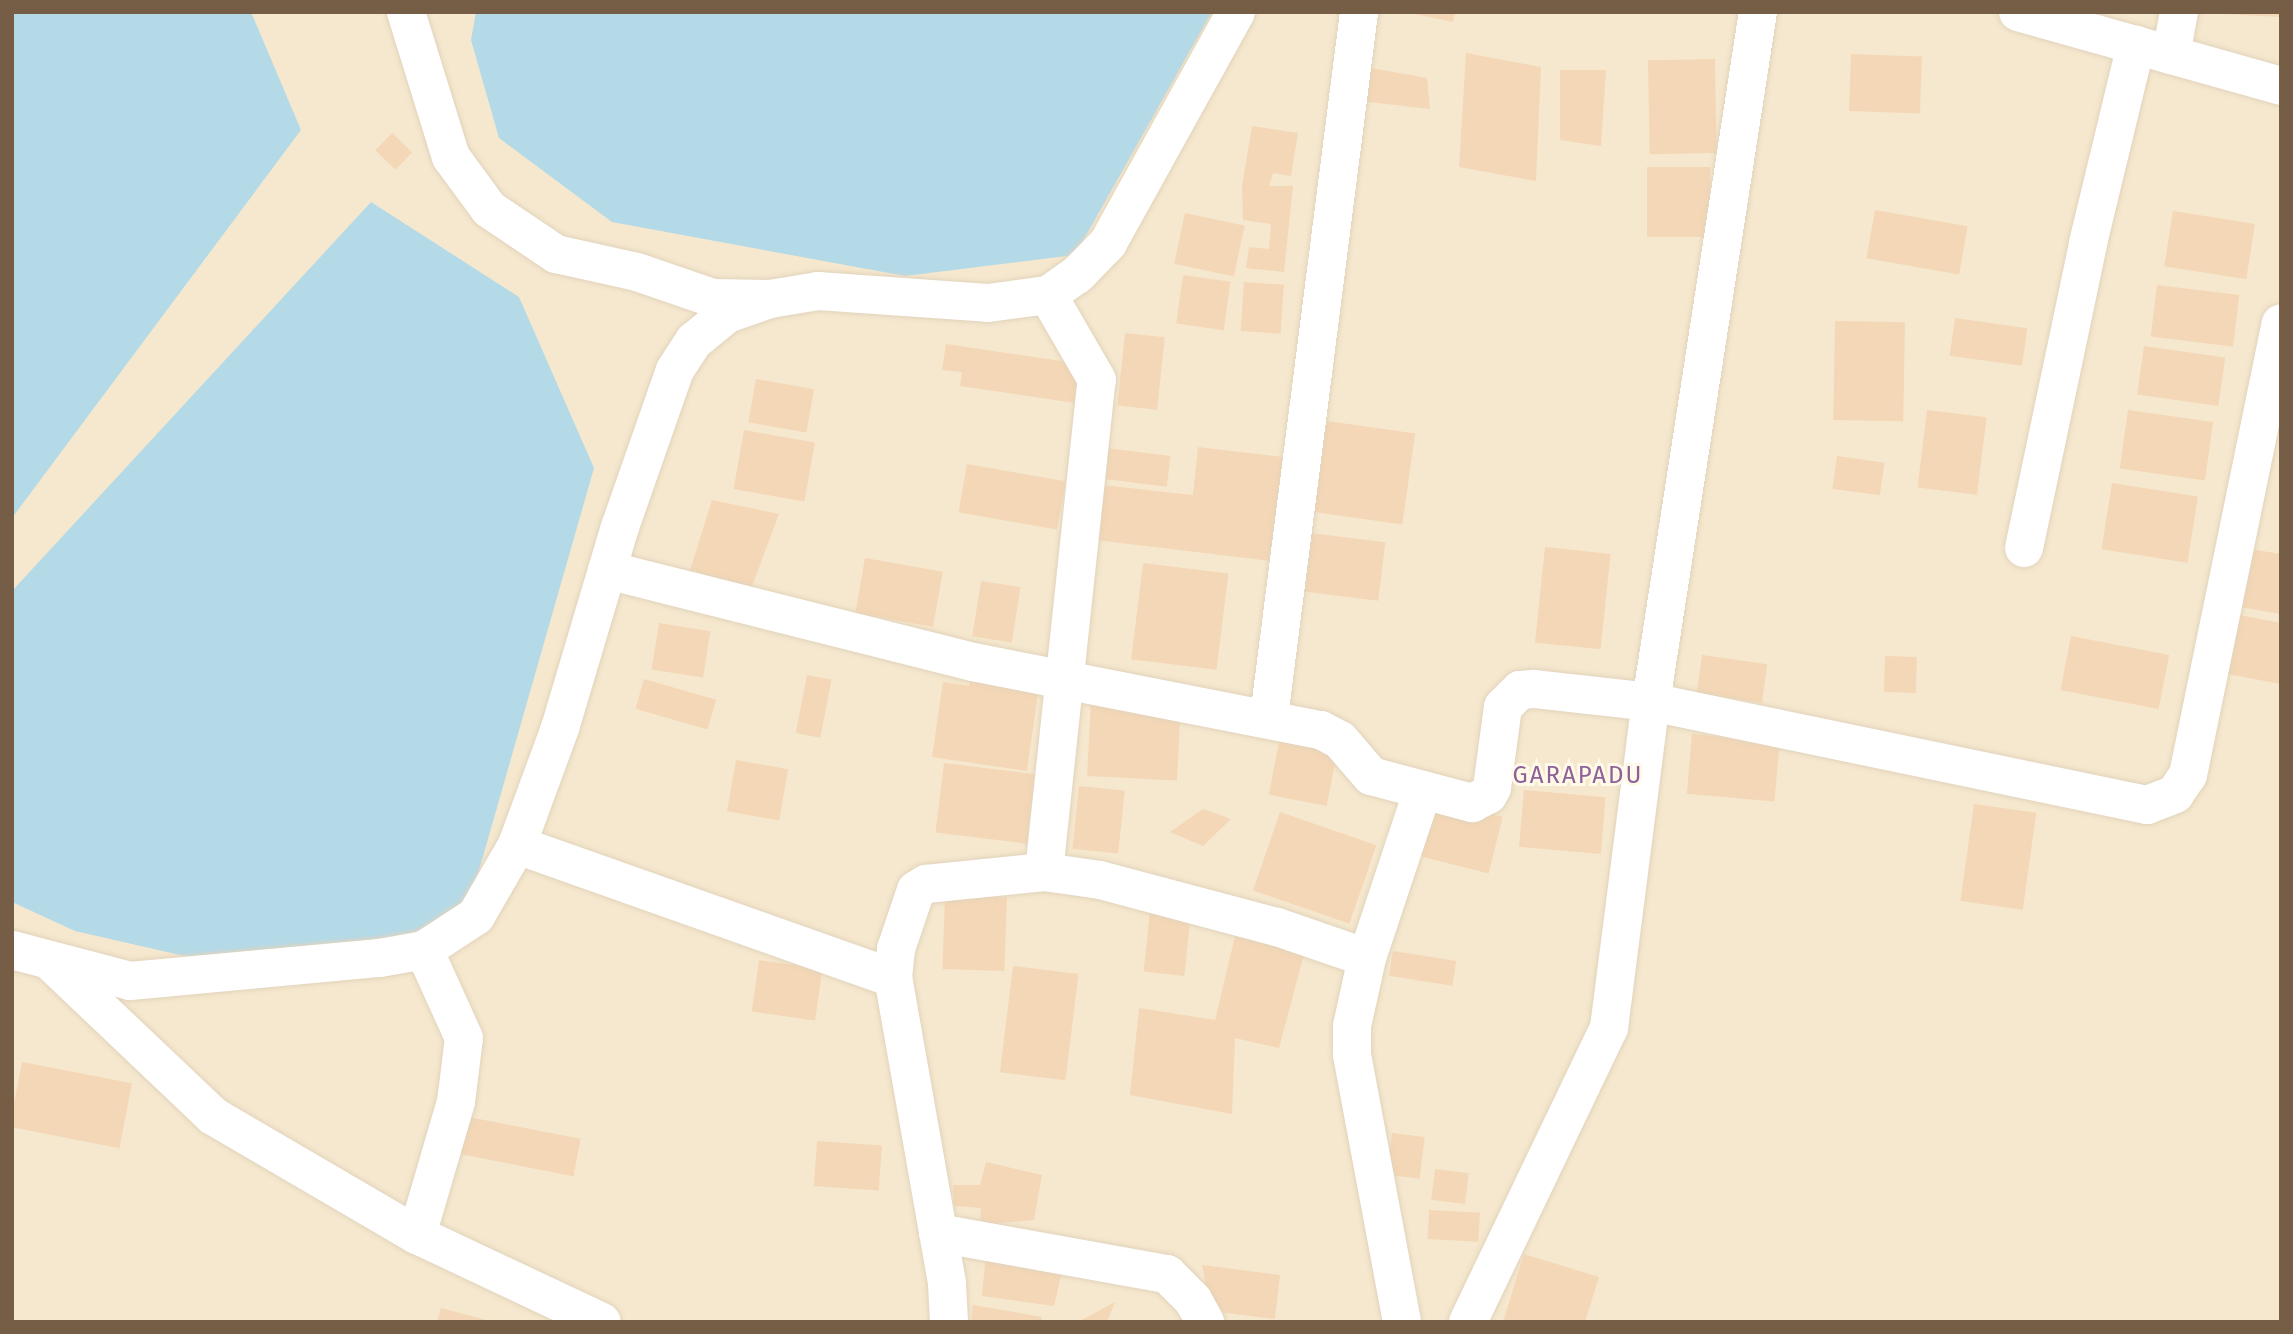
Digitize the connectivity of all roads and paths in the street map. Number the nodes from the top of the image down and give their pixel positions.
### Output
1 (406, 12) edge
2 (1236, 12) edge
3 (1359, 12) edge
4 (1758, 12) edge
5 (2018, 12) edge
6 (2179, 12) edge
7 (2154, 50) junction
8 (2281, 86) edge
9 (1048, 295) junction
10 (770, 299) junction
11 (2281, 323) edge
12 (2024, 548) dead end
13 (607, 570) junction
14 (1064, 681) junction
15 (1651, 702) junction
16 (1269, 717) junction
17 (1423, 790) junction
18 (517, 845) junction
19 (1044, 872) junction
20 (12, 950) edge
21 (424, 950) junction
22 (1367, 958) junction
23 (54, 964) junction
24 (893, 978) junction
25 (938, 1233) junction
26 (417, 1234) junction
27 (602, 1322) edge
28 (949, 1322) edge
29 (1205, 1322) edge
30 (1402, 1322) edge
31 (1468, 1322) edge

1 - 10 street
2 - 9 street
3 - 16 street
4 - 15 street
5 - 7 street
6 - 7 street
7 - 8 street
7 - 12 street
9 - 10 street
9 - 14 street
10 - 13 street
11 - 15 street
13 - 14 street
13 - 18 street
14 - 16 street
14 - 19 street
15 - 17 street
15 - 31 street
16 - 17 street
17 - 22 street
18 - 21 street
18 - 24 street
19 - 22 street
19 - 24 street
20 - 23 street
21 - 23 street
21 - 26 street
22 - 30 street
23 - 26 street
24 - 25 street
25 - 28 street
25 - 29 street
26 - 27 street

